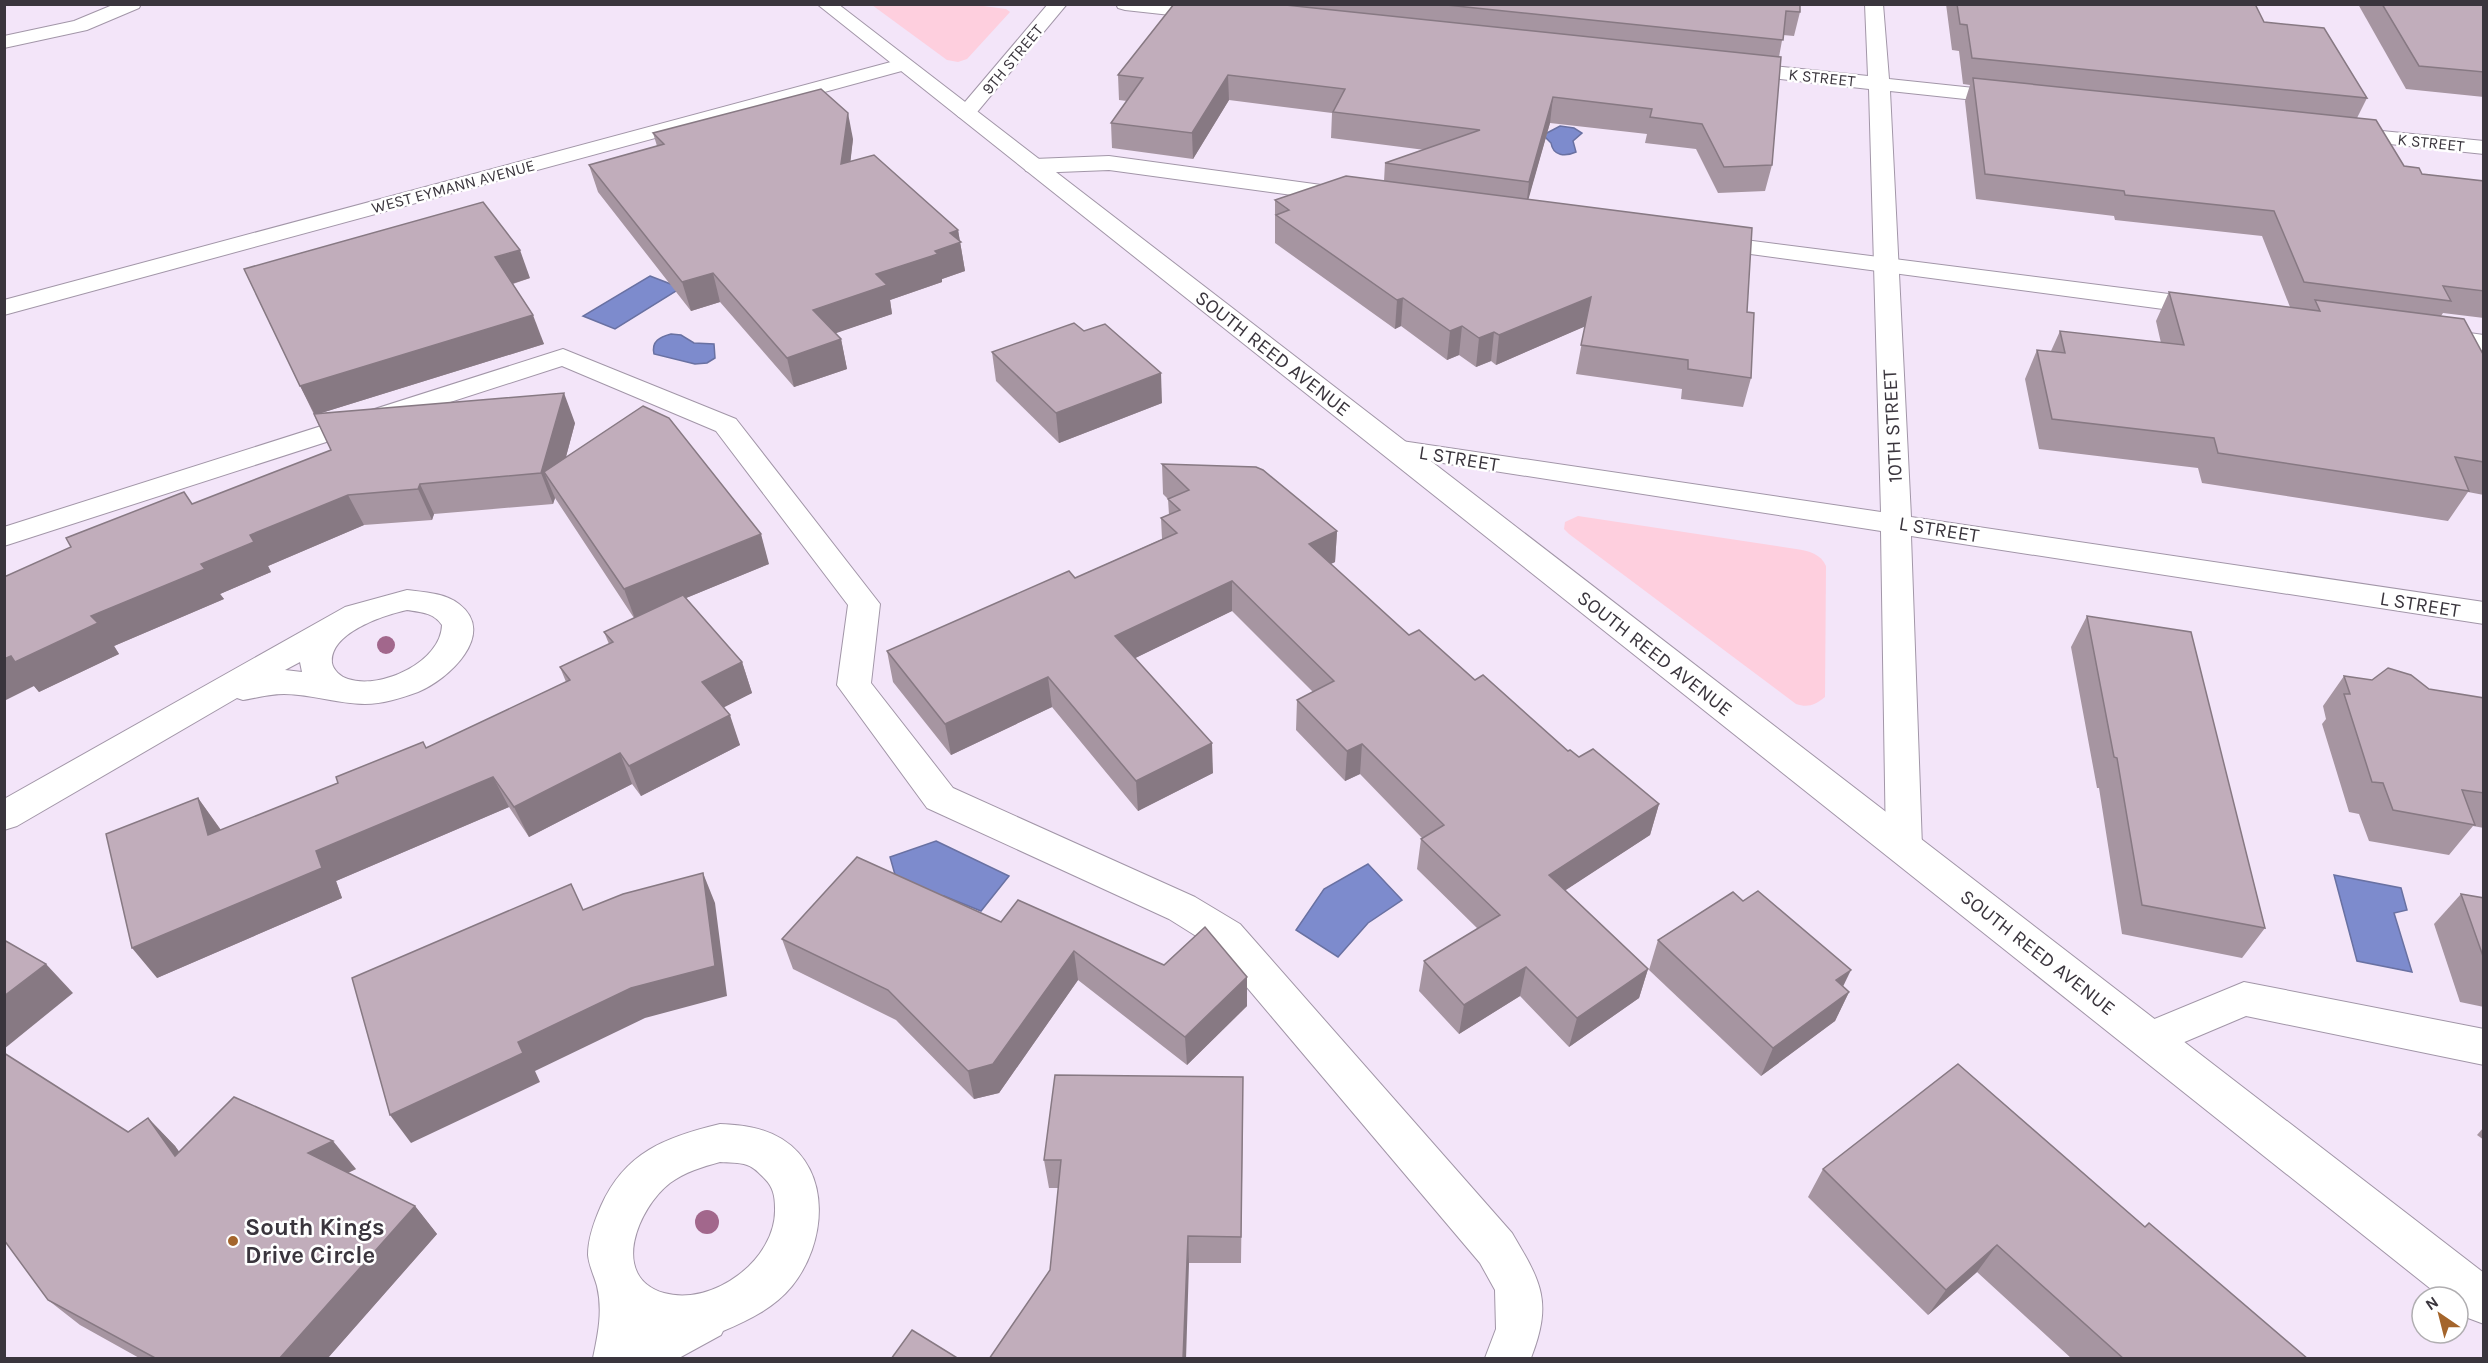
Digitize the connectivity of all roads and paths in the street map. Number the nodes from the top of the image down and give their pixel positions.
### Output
1 (132, 4) edge
2 (826, 4) edge
3 (1058, 4) edge
4 (1125, 4) edge
5 (1874, 4) edge
6 (1232, 16) edge
7 (4, 42) edge
8 (902, 65) junction
9 (1721, 67) edge
10 (1879, 83) junction
11 (2031, 99) edge
12 (966, 113) junction
13 (2317, 130) edge
14 (2484, 148) edge
15 (1034, 166) junction
16 (1369, 198) edge
17 (1687, 240) edge
18 (1885, 266) junction
19 (4, 308) edge
20 (2227, 310) edge
21 (2414, 334) edge
22 (2484, 343) edge
23 (1395, 448) junction
24 (1896, 522) junction
25 (4, 537) edge
26 (2484, 613) edge
27 (356, 615) junction
28 (333, 687) junction
29 (197, 706) junction
30 (4, 816) edge
31 (1904, 847) junction
32 (2149, 1039) junction
33 (2484, 1047) edge
34 (619, 1287) junction
35 (739, 1301) junction
36 (2484, 1302) edge
37 (616, 1359) edge
38 (638, 1359) edge
39 (1508, 1359) edge

1 - 7 street
2 - 8 street, SOUTH REED AVENUE
3 - 12 street, 9TH STREET
4 - 6 street
5 - 10 street, 10TH STREET
8 - 12 street, SOUTH REED AVENUE
8 - 19 street, WEST EYMANN AVENUE
9 - 10 street, K STREET
10 - 11 street, K STREET
10 - 18 street, 10TH STREET
12 - 15 street, SOUTH REED AVENUE
13 - 14 street, K STREET
15 - 16 street
15 - 23 street, SOUTH REED AVENUE
17 - 18 street
18 - 20 street
18 - 24 street, 10TH STREET
21 - 22 street
23 - 24 street, L STREET
23 - 31 street, SOUTH REED AVENUE
24 - 26 street, L STREET
24 - 31 street, 10TH STREET
25 - 39 street
27 - 28 street
27 - 28 street
27 - 29 street
28 - 29 street
29 - 30 street
31 - 32 street, SOUTH REED AVENUE
32 - 33 street
32 - 36 street, SOUTH REED AVENUE
34 - 35 street
34 - 35 street
34 - 37 street
35 - 38 street

